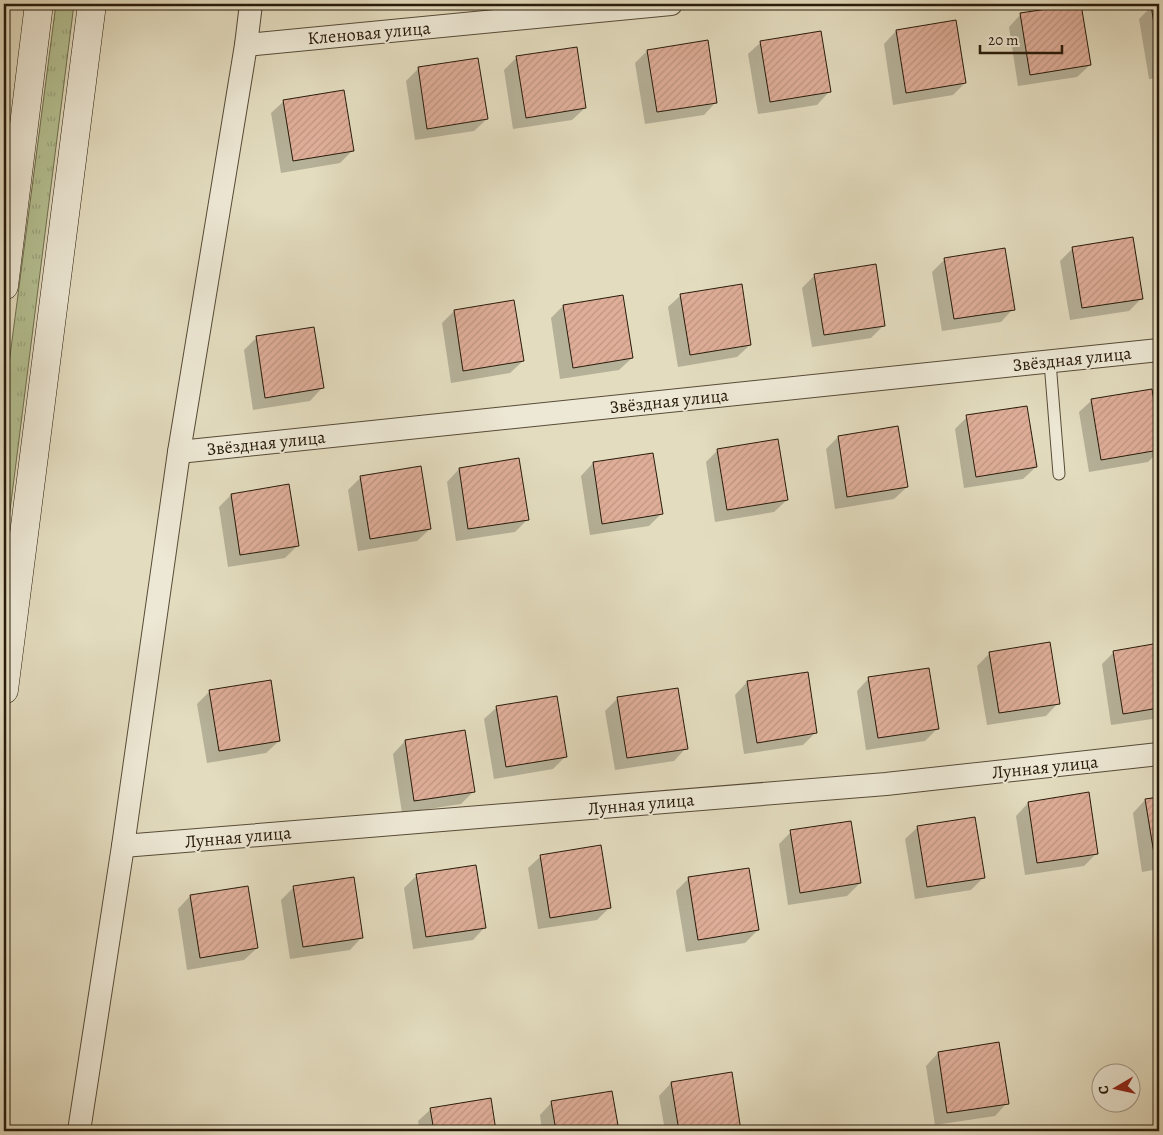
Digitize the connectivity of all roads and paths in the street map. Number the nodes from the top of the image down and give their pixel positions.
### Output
1 (39, 4) edge
2 (92, 4) edge
3 (251, 4) edge
4 (672, 4) edge
5 (246, 45) junction
6 (4, 286) edge
7 (1159, 350) edge
8 (1050, 362) junction
9 (179, 452) junction
10 (1059, 474) dead end
11 (4, 690) edge
12 (1159, 754) edge
13 (123, 846) junction
14 (80, 1131) edge

1 - 6 main road
2 - 11 main road
3 - 5 street
4 - 5 street, Кленовая улица
5 - 9 street
7 - 8 street, Звёздная улица
8 - 9 street, Звёздная улица
8 - 10 lane
9 - 13 street
12 - 13 street, Лунная улица
13 - 14 street

